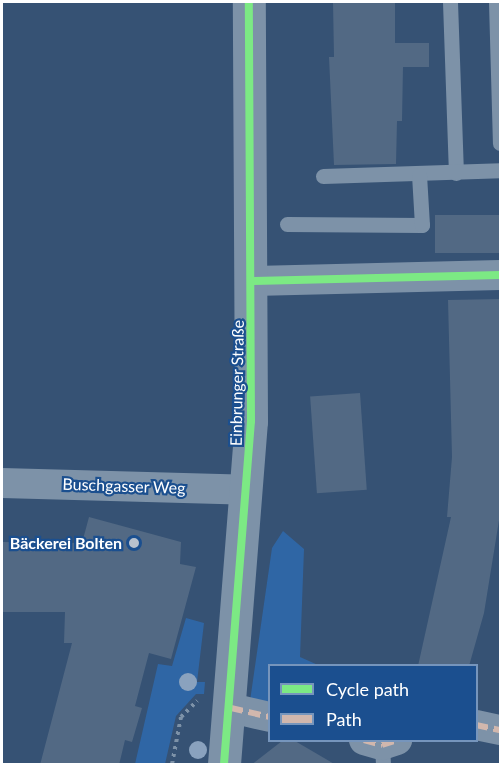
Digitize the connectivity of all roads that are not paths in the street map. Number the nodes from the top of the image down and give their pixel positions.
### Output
1 (249, 2) edge
2 (450, 2) edge
3 (496, 2) edge
4 (501, 143) edge
5 (501, 170) edge
6 (456, 173) junction
7 (419, 175) junction
8 (323, 176) dead end
9 (287, 224) dead end
10 (501, 275) edge
11 (252, 281) junction
12 (2, 483) edge
13 (247, 490) junction
14 (231, 708) junction
15 (268, 717) edge
16 (478, 725) edge
17 (501, 730) edge
18 (224, 765) edge

1 - 11 street, Einbrunger Straße
2 - 6 lane
3 - 4 lane
5 - 6 lane
6 - 7 lane
7 - 8 lane
7 - 9 lane
10 - 11 street
11 - 13 street, Einbrunger Straße
12 - 13 street, Buschgasser Weg
13 - 14 street, Einbrunger Straße
14 - 15 street
14 - 18 street, Einbrunger Straße
16 - 17 street

